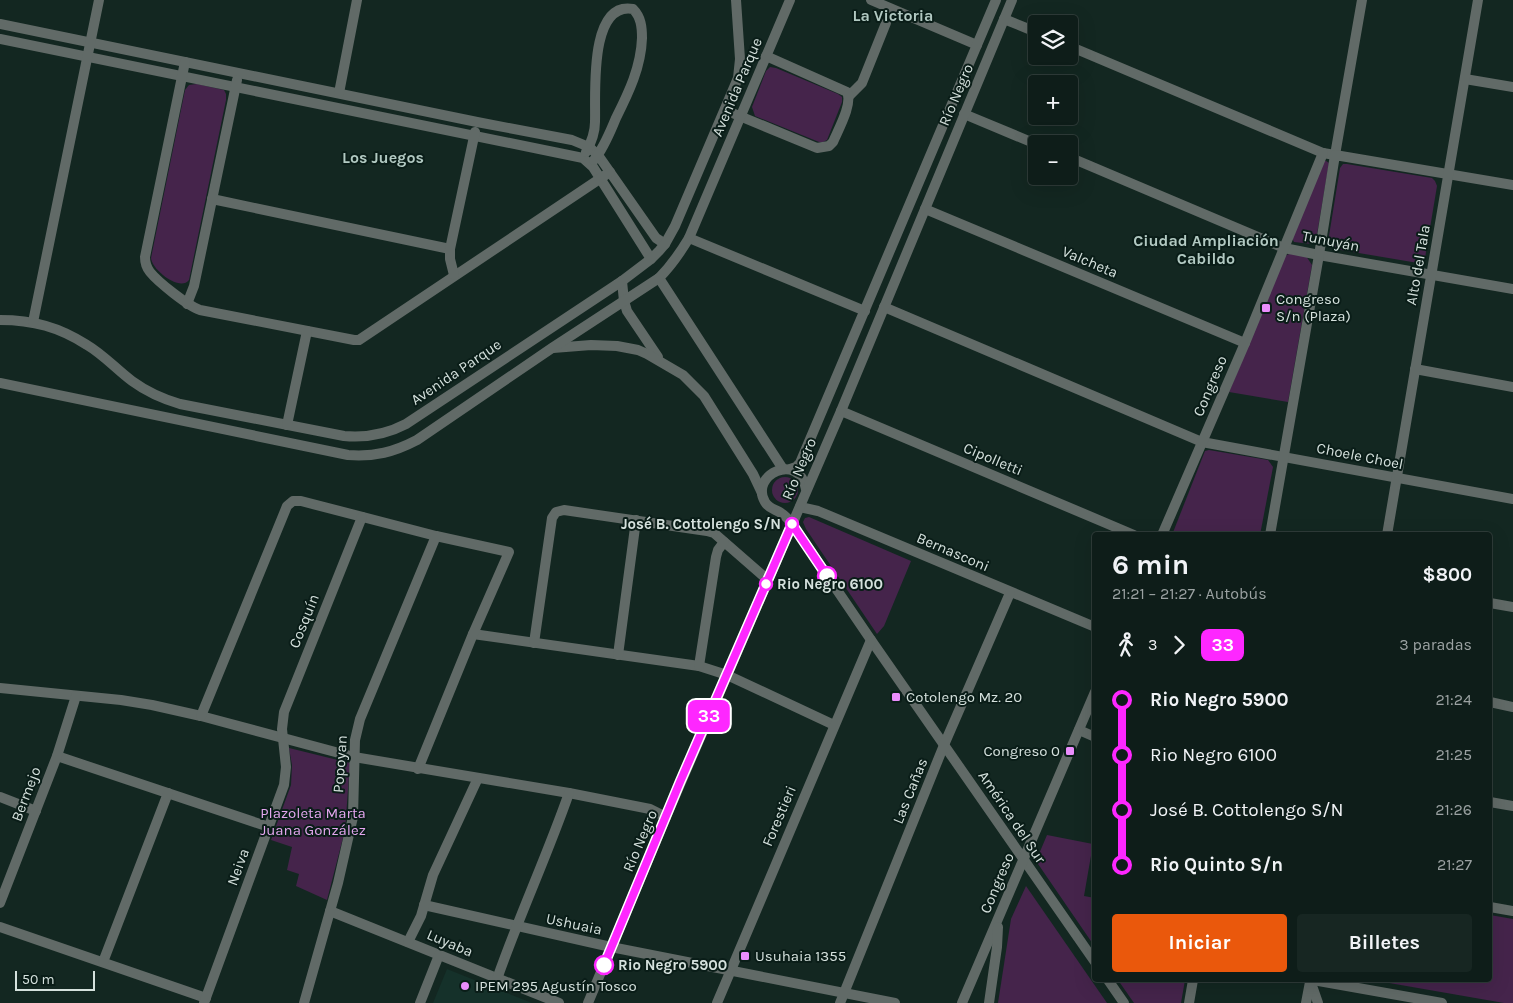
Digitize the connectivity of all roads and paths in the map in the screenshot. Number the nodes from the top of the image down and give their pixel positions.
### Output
1 (99, 0) edge
2 (357, 0) edge
3 (736, 0) edge
4 (790, 0) edge
5 (871, 0) edge
6 (996, 0) edge
7 (1012, 0) edge
8 (1362, 0) edge
9 (1478, 0) edge
10 (1004, 19) junction
11 (886, 23) dead end
12 (0, 24) edge
13 (1028, 29) edge
14 (0, 39) edge
15 (91, 43) junction
16 (977, 45) junction
17 (1078, 50) edge
18 (88, 56) junction
19 (766, 56) junction
20 (185, 62) junction
21 (239, 73) junction
22 (182, 75) junction
23 (1465, 79) junction
24 (236, 87) junction
25 (1513, 87) edge
26 (339, 93) junction
27 (849, 96) junction
28 (724, 110) junction
29 (964, 114) junction
30 (741, 116) junction
31 (477, 122) junction
32 (474, 136) junction
33 (1028, 141) edge
34 (589, 147) junction
35 (1323, 153) junction
36 (598, 155) junction
37 (1335, 155) junction
38 (587, 161) junction
39 (1078, 161) edge
40 (610, 172) junction
41 (1448, 174) junction
42 (600, 178) junction
43 (1513, 185) edge
44 (212, 199) junction
45 (925, 209) junction
46 (689, 238) junction
47 (665, 244) junction
48 (1284, 248) junction
49 (450, 249) junction
50 (1319, 255) junction
51 (651, 259) junction
52 (454, 275) junction
53 (1431, 275) junction
54 (659, 278) junction
55 (622, 281) junction
56 (1513, 289) edge
57 (624, 301) junction
58 (187, 304) junction
59 (884, 307) junction
60 (864, 311) junction
61 (0, 320) edge
62 (33, 322) junction
63 (307, 331) junction
64 (1245, 343) junction
65 (520, 348) junction
66 (552, 348) junction
67 (530, 363) junction
68 (664, 363) junction
69 (1415, 369) junction
70 (0, 383) edge
71 (1513, 387) edge
72 (841, 411) junction
73 (287, 426) junction
74 (1202, 442) junction
75 (1284, 457) junction
76 (786, 469) junction
77 (1396, 479) junction
78 (806, 489) junction
79 (763, 496) junction
80 (1513, 499) edge
81 (800, 507) junction
82 (780, 512) junction
83 (362, 517) junction
84 (636, 520) junction
85 (792, 524) junction
86 (1127, 532) edge
87 (1163, 532) edge
88 (1271, 532) edge
89 (1387, 532) edge
90 (436, 536) junction
91 (724, 542) junction
92 (768, 580) junction
93 (1010, 593) junction
94 (1492, 603) edge
95 (1513, 607) edge
96 (1092, 626) edge
97 (473, 634) junction
98 (870, 640) junction
99 (534, 644) junction
100 (618, 655) junction
101 (699, 666) junction
102 (727, 675) junction
103 (0, 688) edge
104 (76, 696) junction
105 (1092, 699) edge
106 (1492, 702) edge
107 (1513, 707) edge
108 (201, 716) junction
109 (834, 725) junction
110 (1079, 730) junction
111 (1092, 736) edge
112 (284, 739) junction
113 (944, 746) junction
114 (57, 756) junction
115 (354, 757) junction
116 (418, 769) junction
117 (478, 778) junction
118 (168, 793) junction
119 (570, 793) junction
120 (0, 797) edge
121 (1492, 802) edge
122 (1513, 806) edge
123 (36, 811) junction
124 (666, 817) junction
125 (269, 828) junction
126 (1023, 860) junction
127 (0, 903) edge
128 (424, 905) junction
129 (1492, 907) edge
130 (330, 911) junction
131 (1513, 911) edge
132 (998, 920) junction
133 (516, 926) junction
134 (0, 927) edge
135 (408, 942) junction
136 (611, 947) junction
137 (439, 955) junction
138 (1092, 958) edge
139 (103, 962) junction
140 (731, 972) junction
141 (497, 979) junction
142 (1109, 982) edge
143 (1192, 982) edge
144 (1311, 982) edge
145 (1312, 982) edge
146 (1322, 982) edge
147 (842, 998) edge
148 (205, 1000) edge
149 (304, 1003) edge
150 (420, 1003) edge
151 (559, 1003) edge
152 (588, 1003) edge
153 (717, 1003) edge
154 (895, 1003) edge
155 (962, 1003) edge
156 (989, 1003) edge
157 (1124, 1003) edge
158 (1188, 1003) edge
159 (1306, 1003) edge
160 (1318, 1003) edge
161 (1442, 1003) edge

1 - 15 street
2 - 26 street
3 - 28 street, Avenida Parque
4 - 19 street, Avenida Parque
5 - 16 street
6 - 16 street, Río Negro
7 - 10 street, Río Negro
8 - 37 street
9 - 23 street, Alto del Tala
10 - 13 street
10 - 29 street, Río Negro
11 - 27 street
12 - 15 street
14 - 18 street
15 - 18 street
15 - 20 street
16 - 60 street, Río Negro
17 - 35 street
18 - 22 street
18 - 62 street
19 - 27 street
19 - 30 street, Avenida Parque
20 - 21 street
20 - 22 street
21 - 24 street
21 - 26 street
22 - 24 street
22 - 58 street
23 - 25 street
23 - 41 street, Alto del Tala
24 - 32 street
24 - 44 street
26 - 31 street
27 - 30 street
28 - 30 street
28 - 47 street, Avenida Parque
29 - 33 street
29 - 45 street, Río Negro
30 - 46 street, Avenida Parque
31 - 32 street
31 - 34 street
32 - 38 street
32 - 49 street
34 - 36 street
34 - 36 street
34 - 38 street
35 - 37 street
35 - 48 street, Congreso
36 - 38 street
36 - 40 street
37 - 41 street
37 - 50 street
38 - 42 street
39 - 48 street, Tunuyán
40 - 42 street
40 - 47 street
41 - 43 street
41 - 53 street, Alto del Tala
42 - 51 street
42 - 52 street
44 - 49 street
44 - 58 street
45 - 59 street, Río Negro
45 - 64 street, Valcheta
46 - 54 street, Avenida Parque
46 - 60 street
47 - 51 street, Avenida Parque
48 - 50 street, Tunuyán
48 - 64 street, Congreso
49 - 52 street
50 - 53 street, Tunuyán
50 - 75 street
51 - 55 street, Avenida Parque
52 - 63 street
53 - 56 street, Tunuyán
53 - 69 street, Alto del Tala
54 - 57 street, Avenida Parque
54 - 76 street
55 - 57 street
55 - 65 street, Avenida Parque
57 - 66 street, Avenida Parque
57 - 68 street
58 - 63 street
59 - 72 street, Río Negro
59 - 74 street, Choele Choel
60 - 76 street, Río Negro
61 - 62 street, Avenida Parque
62 - 73 street, Avenida Parque
63 - 73 street
64 - 74 street, Congreso
65 - 67 street
65 - 73 street, Avenida Parque
66 - 67 street, Avenida Parque
66 - 68 street
67 - 70 street, Avenida Parque
68 - 79 street
69 - 71 street
69 - 77 street, Alto del Tala
72 - 78 street, Río Negro
72 - 86 street, Cipolletti
74 - 75 street, Choele Choel
74 - 87 street, Congreso
75 - 77 street, Choele Choel
75 - 88 street
76 - 78 street
76 - 79 street
77 - 80 street, Choele Choel
77 - 89 street, Alto del Tala
78 - 81 street, Río Negro
79 - 82 street
81 - 82 street
81 - 85 street, Río Negro
81 - 93 street, Bernasconi
82 - 85 street, América del Sur
83 - 90 street
83 - 108 street
83 - 112 street, Cosquín
84 - 91 street
84 - 99 street
84 - 100 street
85 - 92 street, Río Negro
85 - 98 street, América del Sur
90 - 97 street
90 - 115 street, Popoyan
91 - 92 street
91 - 101 street
92 - 102 street, Río Negro
93 - 96 street, Bernasconi
93 - 113 street, Las Cañas
94 - 95 street
97 - 99 street
97 - 116 street
98 - 109 street, Forestieri
98 - 113 street, América del Sur
99 - 100 street
100 - 101 street
101 - 102 street
102 - 109 street
102 - 124 street, Río Negro
103 - 104 street
104 - 108 street
104 - 114 street, Bermejo
105 - 110 street, Congreso
106 - 107 street
108 - 112 street
109 - 140 street, Forestieri
110 - 111 street
110 - 126 street, Congreso
112 - 115 street
112 - 125 street, Neiva
113 - 126 street, América del Sur
113 - 147 street, Las Cañas
114 - 118 street
114 - 123 street, Bermejo
115 - 116 street
115 - 130 street, Popoyan
116 - 117 street
117 - 119 street
117 - 128 street
118 - 125 street
118 - 139 street
119 - 124 street
119 - 133 street
120 - 123 street
121 - 122 street
123 - 127 street, Bermejo
124 - 136 street, Río Negro
125 - 148 street, Neiva
126 - 132 street, Congreso
126 - 138 street, América del Sur
128 - 133 street, Ushuaia
128 - 135 street
129 - 131 street
130 - 135 street, Luyaba
130 - 149 street, Popoyan
132 - 155 street, Congreso
132 - 156 street
133 - 136 street, Ushuaia
133 - 141 street
134 - 139 street
135 - 137 street, Luyaba
136 - 140 street, Ushuaia
136 - 152 street, Río Negro
137 - 141 street, Luyaba
137 - 150 street
139 - 148 street
140 - 147 street, Ushuaia
140 - 153 street, Forestieri
141 - 151 street, Luyaba
142 - 157 street
143 - 158 street
144 - 159 street
145 - 160 street
146 - 161 street
147 - 154 street, Ushuaia

